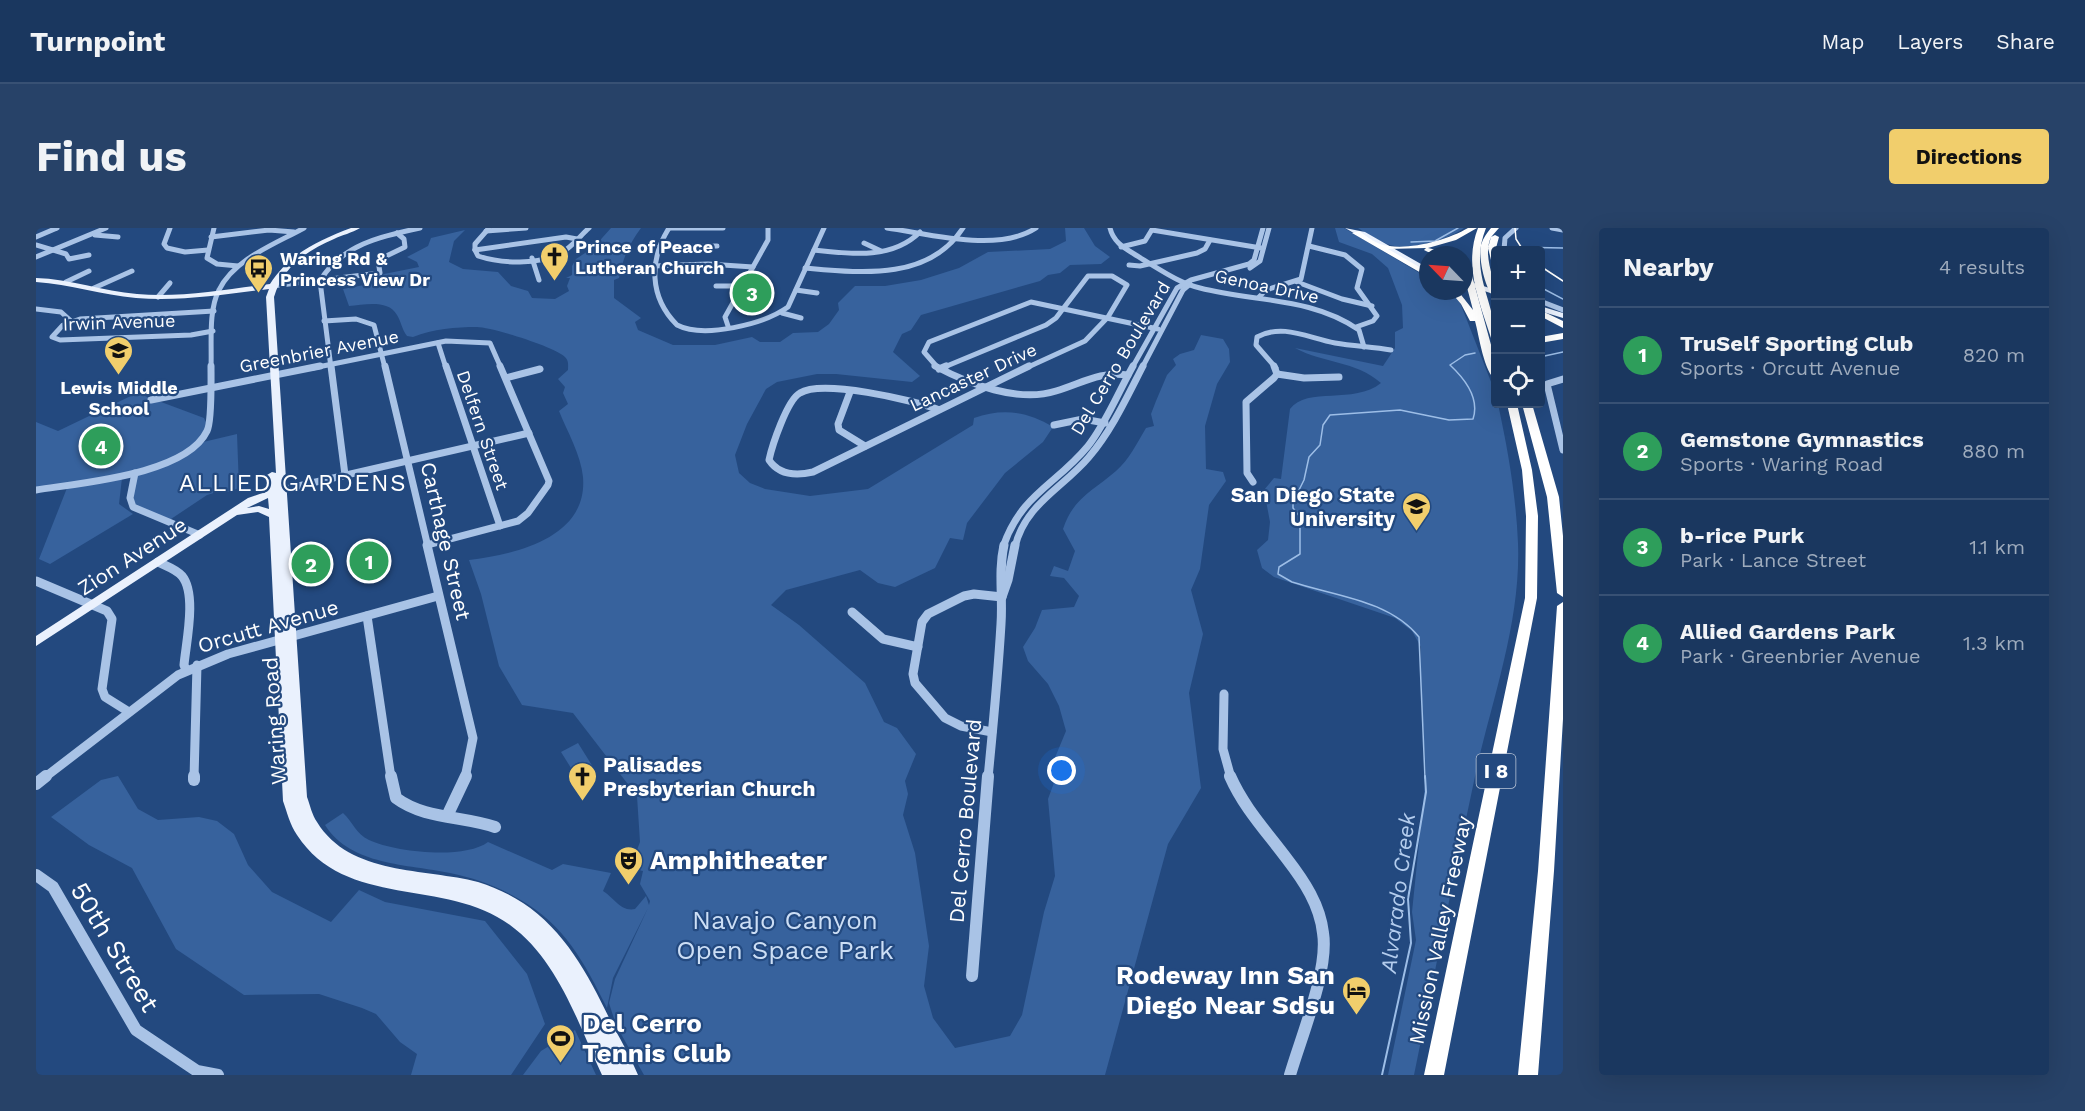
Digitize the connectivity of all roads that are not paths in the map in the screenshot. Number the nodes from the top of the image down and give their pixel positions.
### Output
1 (57, 228) edge
2 (106, 228) edge
3 (170, 228) edge
4 (214, 228) edge
5 (304, 228) edge
6 (350, 228) edge
7 (356, 228) edge
8 (420, 228) edge
9 (526, 228) edge
10 (589, 228) edge
11 (669, 228) edge
12 (723, 228) edge
13 (768, 228) edge
14 (824, 228) edge
15 (886, 228) edge
16 (963, 228) edge
17 (1036, 228) edge
18 (1110, 228) edge
19 (1263, 228) edge
20 (1269, 228) edge
21 (1312, 228) edge
22 (1348, 228) edge
23 (1473, 228) edge
24 (1482, 228) edge
25 (1496, 228) edge
26 (1516, 228) edge
27 (1552, 228) edge
28 (1153, 229) edge
29 (488, 230) edge
30 (1355, 230) edge
31 (1563, 230) edge
32 (294, 232) junction
33 (920, 232) junction
34 (398, 233) junction
35 (95, 235) junction
36 (960, 236) junction
37 (36, 237) edge
38 (118, 237) dead end
39 (211, 237) junction
40 (578, 238) junction
41 (1210, 240) junction
42 (864, 243) dead end
43 (36, 245) edge
44 (717, 246) dead end
45 (1121, 246) junction
46 (1309, 246) junction
47 (1385, 246) junction
48 (1492, 246) edge
49 (1504, 246) edge
50 (658, 247) junction
51 (1260, 248) junction
52 (1410, 248) junction
53 (54, 250) junction
54 (208, 250) junction
55 (475, 250) junction
56 (814, 250) junction
57 (881, 251) junction
58 (1419, 252) edge
59 (89, 255) dead end
60 (36, 257) edge
61 (1402, 257) junction
62 (532, 258) junction
63 (1150, 263) junction
64 (1419, 263) edge
65 (1129, 265) dead end
66 (238, 266) junction
67 (653, 266) junction
68 (1419, 266) edge
69 (1419, 266) edge
70 (753, 267) junction
71 (806, 268) junction
72 (88, 271) dead end
73 (132, 271) dead end
74 (36, 280) edge
75 (539, 280) dead end
76 (1491, 280) edge
77 (320, 281) junction
78 (66, 282) junction
79 (1297, 282) junction
80 (170, 283) dead end
81 (1187, 283) junction
82 (269, 286) junction
83 (716, 286) dead end
84 (742, 286) junction
85 (1473, 286) edge
86 (94, 288) junction
87 (796, 290) junction
88 (218, 291) junction
89 (817, 292) dead end
90 (1491, 293) edge
91 (1473, 295) edge
92 (158, 297) junction
93 (1259, 297) junction
94 (1462, 300) edge
95 (1372, 306) junction
96 (1064, 307) junction
97 (36, 309) edge
98 (1545, 309) edge
99 (214, 311) junction
100 (1545, 311) edge
101 (782, 313) junction
102 (1563, 315) edge
103 (1108, 317) junction
104 (801, 318) dead end
105 (71, 321) junction
106 (324, 321) junction
107 (1491, 323) edge
108 (1563, 325) edge
109 (728, 326) junction
110 (1356, 327) junction
111 (1158, 328) junction
112 (213, 331) junction
113 (1545, 334) edge
114 (1563, 336) edge
115 (1545, 340) edge
116 (438, 343) junction
117 (1364, 347) junction
118 (1391, 350) dead end
119 (381, 354) junction
120 (1490, 360) junction
121 (329, 363) junction
122 (1491, 363) edge
123 (540, 369) dead end
124 (939, 369) junction
125 (1277, 374) junction
126 (272, 375) junction
127 (1128, 375) junction
128 (1339, 377) dead end
129 (507, 378) junction
130 (1563, 379) edge
131 (987, 385) junction
132 (211, 387) junction
133 (850, 392) junction
134 (151, 400) dead end
135 (1505, 408) edge
136 (1513, 408) edge
137 (1528, 408) edge
138 (937, 409) junction
139 (1102, 422) junction
140 (1110, 424) junction
141 (1054, 425) dead end
142 (529, 433) junction
143 (473, 446) junction
144 (865, 446) junction
145 (1563, 450) edge
146 (407, 461) junction
147 (1526, 465) junction
148 (135, 472) junction
149 (345, 476) junction
150 (1253, 482) dead end
151 (36, 490) edge
152 (277, 490) junction
153 (229, 515) junction
154 (274, 515) junction
155 (500, 526) junction
156 (200, 535) junction
157 (427, 544) junction
158 (158, 562) junction
159 (40, 583) edge
160 (36, 591) edge
161 (1563, 593) edge
162 (438, 596) junction
163 (1002, 597) junction
164 (93, 605) junction
165 (1563, 606) edge
166 (852, 612) dead end
167 (367, 616) junction
168 (285, 639) junction
169 (36, 642) edge
170 (918, 647) junction
171 (197, 665) junction
172 (186, 670) junction
173 (1224, 694) dead end
174 (129, 712) junction
175 (992, 732) junction
176 (194, 780) dead end
177 (36, 784) edge
178 (448, 814) junction
179 (495, 827) dead end
180 (36, 875) edge
181 (972, 976) dead end
182 (208, 1075) edge
183 (218, 1075) edge
184 (611, 1075) edge
185 (629, 1075) edge
186 (1290, 1075) edge
187 (1434, 1075) edge
188 (1528, 1075) edge

1 - 37 street
2 - 35 street
3 - 54 street
4 - 39 street
5 - 32 street
6 - 82 main road
7 - 82 main road
8 - 34 street
9 - 29 street
10 - 40 street
11 - 12 street
11 - 50 street
13 - 70 street
14 - 56 street
15 - 33 street
16 - 36 street
17 - 36 street
18 - 45 street
19 - 51 street, Del Cerro Boulevard
20 - 51 street
21 - 46 street
22 - 30 main road
23 - 52 highway
24 - 107 highway
25 - 48 highway
25 - 76 highway
26 - 49 street
27 - 31 street
28 - 41 street
28 - 45 street
29 - 55 street
30 - 47 main road
30 - 61 main road
30 - 68 highway
32 - 39 street
32 - 66 street
33 - 36 street
33 - 57 street
34 - 77 street
34 - 77 street
35 - 38 street
35 - 53 street
36 - 71 street
39 - 54 street
40 - 55 street
40 - 62 street
41 - 51 street
41 - 63 street
42 - 57 street
43 - 53 street
44 - 50 street
45 - 63 street, Genoa Drive
46 - 79 street
46 - 95 street
47 - 52 highway
47 - 61 main road
50 - 67 street
51 - 81 street, Del Cerro Boulevard
52 - 61 highway
53 - 59 street
53 - 60 street
54 - 66 street
55 - 62 street
56 - 57 street
56 - 71 street
58 - 64 highway
61 - 69 main road
62 - 75 street
63 - 65 street
63 - 81 street, Genoa Drive
66 - 88 street
67 - 70 street
67 - 109 street
70 - 84 street
71 - 87 street
72 - 78 street
73 - 86 street
74 - 78 main road
77 - 82 street
77 - 106 street
78 - 86 main road
79 - 93 street
79 - 95 street
80 - 92 street
81 - 93 street, Genoa Drive
81 - 111 street, Del Cerro Boulevard
82 - 88 main road
82 - 126 main road, Waring Road
83 - 84 street
84 - 109 street
85 - 90 main road
86 - 92 main road
87 - 89 street
87 - 101 street
88 - 92 main road
88 - 99 street
91 - 120 highway
93 - 110 street, Genoa Drive
94 - 120 highway
95 - 110 street
96 - 103 street
96 - 103 street, Lancaster Drive
96 - 124 street
96 - 124 street
97 - 105 street
98 - 102 highway
99 - 105 street
99 - 112 street
100 - 108 highway
101 - 104 street
101 - 109 street
103 - 111 street
103 - 131 street, Lancaster Drive
105 - 112 street, Irwin Avenue
106 - 119 street, Carthage Street
106 - 121 street
110 - 117 street
111 - 127 street, Del Cerro Boulevard
111 - 140 street, Del Cerro Boulevard
112 - 132 street
113 - 114 highway
114 - 115 highway
116 - 119 street, Greenbrier Avenue
116 - 129 street, Greenbrier Avenue
116 - 143 street, Delfern Street
117 - 118 street
117 - 125 street
119 - 121 street, Greenbrier Avenue
119 - 146 street, Carthage Street
120 - 122 highway
121 - 126 street, Greenbrier Avenue
121 - 149 street
123 - 129 street
124 - 131 street
125 - 128 street
125 - 150 street
126 - 132 street, Greenbrier Avenue
126 - 152 main road, Waring Road
127 - 131 street
127 - 139 street, Del Cerro Boulevard
129 - 142 street
130 - 145 street
131 - 138 street, Lancaster Drive
132 - 134 street, Greenbrier Avenue
132 - 148 street
133 - 138 street
133 - 144 street
133 - 144 street, Lancaster Drive
135 - 147 highway
136 - 147 highway, Mission Valley Freeway / I 8
137 - 161 highway
138 - 144 street, Lancaster Drive
139 - 140 street
139 - 141 street
139 - 163 street, Del Cerro Boulevard
140 - 163 street, Del Cerro Boulevard
142 - 143 street, Zion Avenue
142 - 155 street
143 - 146 street, Zion Avenue
143 - 155 street, Delfern Street
146 - 149 street, Zion Avenue
146 - 157 street, Carthage Street
147 - 187 highway, Mission Valley Freeway / I 8
148 - 151 street
148 - 156 street
149 - 152 street, Zion Avenue
152 - 153 main road, Zion Avenue
152 - 154 main road, Waring Road
152 - 168 main road, Waring Road
153 - 154 main road
153 - 156 main road, Zion Avenue
154 - 168 main road, Waring Road
155 - 157 street
156 - 158 main road, Zion Avenue
157 - 162 street, Carthage Street
158 - 164 main road, Zion Avenue
158 - 172 street
159 - 160 street
159 - 164 street
162 - 167 street, Orcutt Avenue
162 - 178 street, Carthage Street
163 - 170 street
163 - 175 street, Del Cerro Boulevard
164 - 169 main road, Zion Avenue
164 - 174 street
165 - 188 highway
166 - 170 street
167 - 168 street, Orcutt Avenue
167 - 178 street
168 - 171 street, Orcutt Avenue
168 - 184 main road, Waring Road
168 - 185 main road, Waring Road
170 - 175 street
171 - 172 street, Orcutt Avenue
171 - 176 street
172 - 174 street, Orcutt Avenue
173 - 186 street
174 - 177 street, Orcutt Avenue
175 - 181 street, Del Cerro Boulevard
178 - 179 street
180 - 182 street, 50th Street
182 - 183 street, 50th Street

